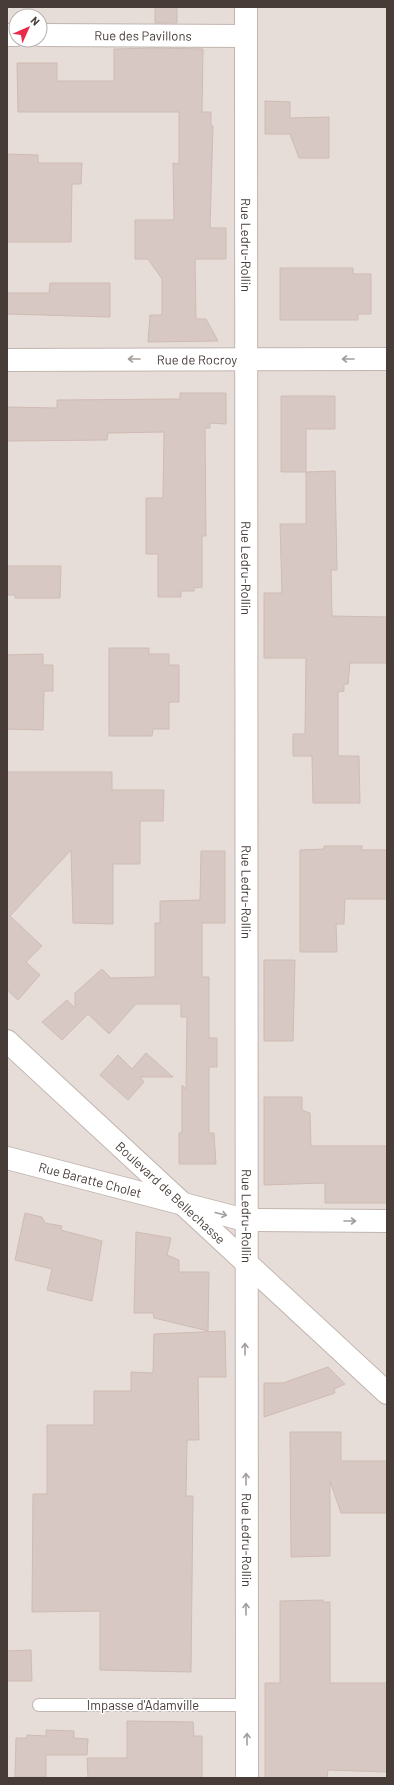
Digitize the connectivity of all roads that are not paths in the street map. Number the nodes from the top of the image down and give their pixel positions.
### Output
1 (246, 7) edge
2 (48, 35) edge
3 (246, 36) junction
4 (245, 359) junction
5 (387, 359) edge
6 (7, 360) edge
7 (7, 1041) edge
8 (7, 1158) edge
9 (183, 1205) junction
10 (245, 1220) junction
11 (387, 1221) edge
12 (245, 1262) junction
13 (387, 1393) edge
14 (39, 1705) dead end
15 (246, 1705) junction
16 (247, 1778) edge

1 - 3 street, Rue Ledru-Rollin
2 - 3 street, Rue des Pavillons
3 - 4 street, Rue Ledru-Rollin
5 -> 4 street, Rue de Rocroy
4 -> 6 street, Rue de Rocroy
4 - 10 street, Rue Ledru-Rollin
7 - 9 street, Boulevard de Bellechasse
8 - 9 street, Rue Baratte Cholet
9 -> 10 street, Rue Baratte Cholet
9 - 12 street, Boulevard de Bellechasse
10 -> 11 street, Rue Baratte Cholet
10 - 12 street, Rue Ledru-Rollin
12 - 13 street, Boulevard de Bellechasse
15 -> 12 street, Rue Ledru-Rollin
14 - 15 lane, Impasse d'Adamville
16 -> 15 street, Rue Ledru-Rollin

